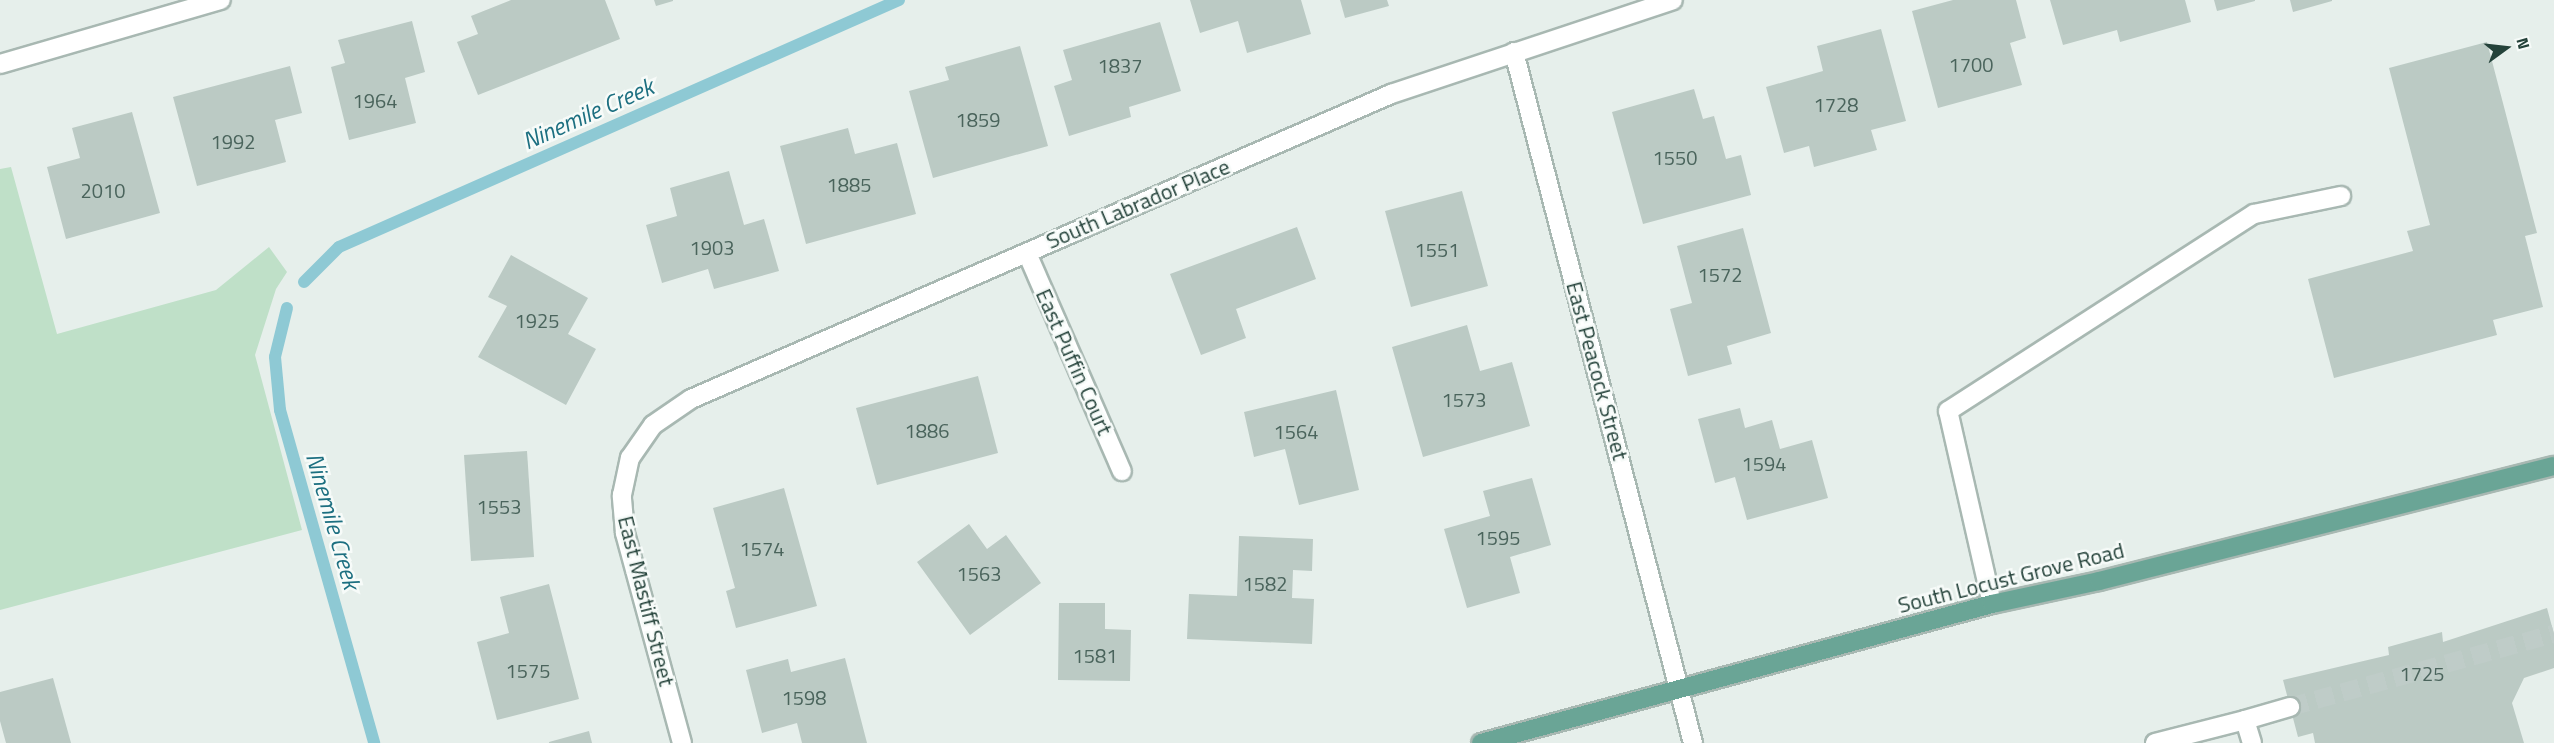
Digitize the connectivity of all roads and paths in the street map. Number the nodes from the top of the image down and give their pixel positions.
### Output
1 (221, 0) edge
2 (1673, 0) edge
3 (1514, 52) junction
4 (0, 64) edge
5 (2341, 195) dead end
6 (1027, 253) junction
7 (630, 458) joint
8 (2554, 466) edge
9 (1122, 471) dead end
10 (1992, 604) junction
11 (1680, 690) junction
12 (2290, 706) tunnel mouth
13 (2245, 720) junction
14 (682, 743) edge
15 (1481, 743) edge
16 (1693, 743) edge
17 (2155, 743) edge
18 (2252, 743) edge

1 - 4 street
2 - 3 street, South Labrador Place
3 - 6 street, South Labrador Place
3 - 11 street, East Peacock Street
5 - 10 street
6 - 7 street, South Labrador Place
6 - 9 street, East Puffin Court
7 - 14 street, East Mastiff Street
8 - 10 main road, South Locust Grove Road
10 - 11 main road, South Locust Grove Road
11 - 15 main road, South Locust Grove Road
11 - 16 street, East Peacock Street
12 - 13 street
13 - 17 street
13 - 18 street

